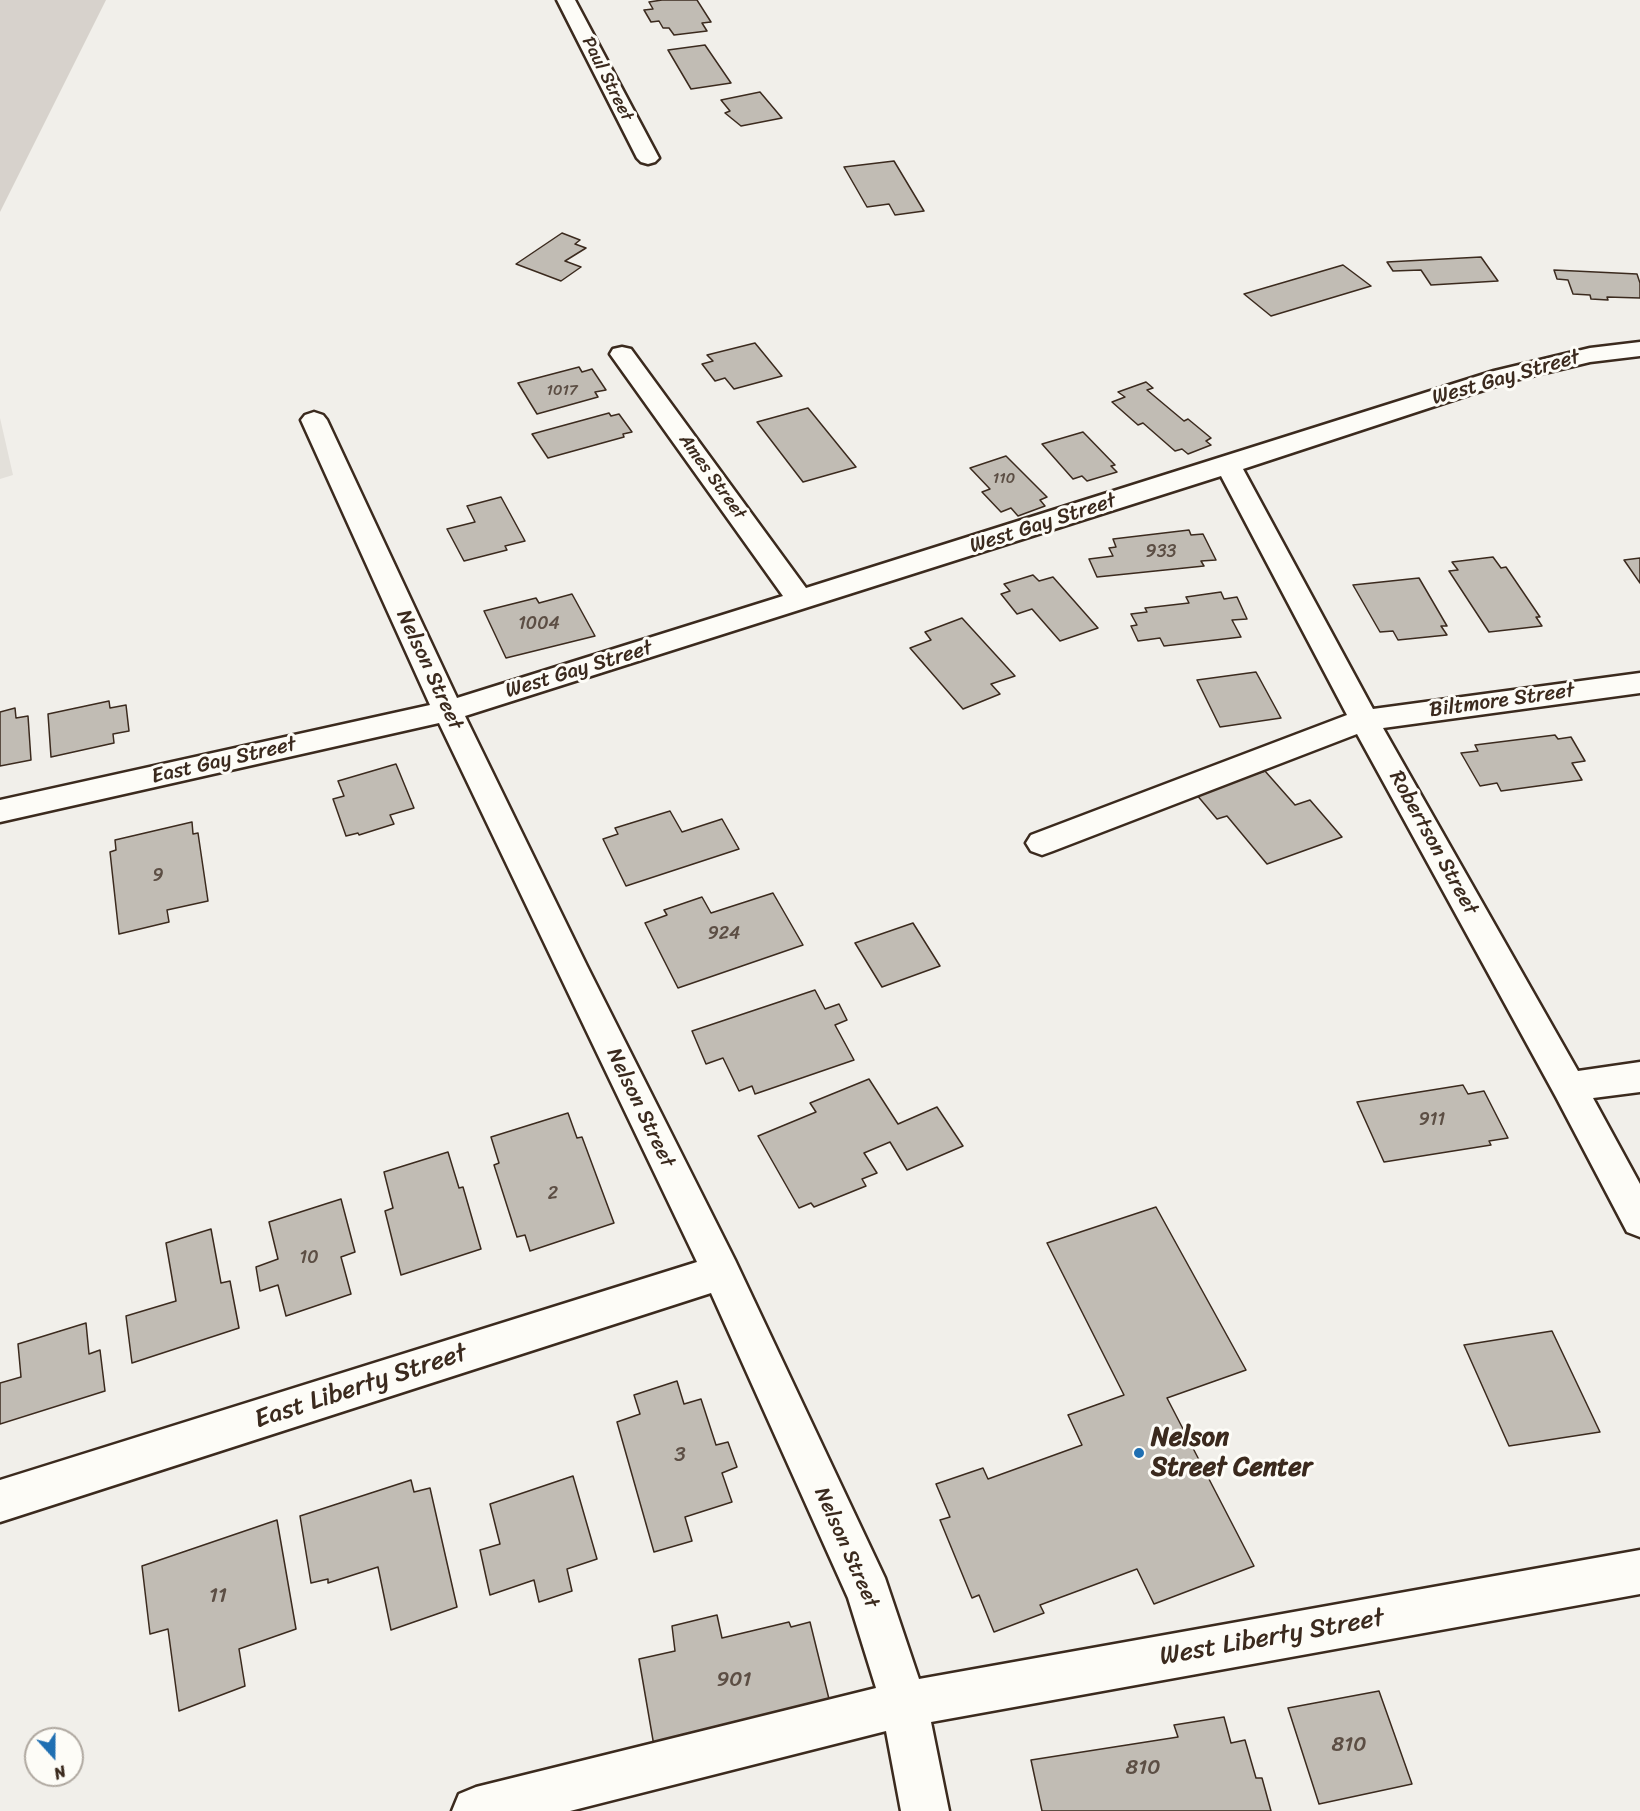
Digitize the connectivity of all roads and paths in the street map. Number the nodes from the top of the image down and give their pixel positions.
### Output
1 (566, 0) edge
2 (648, 158) dead end
3 (1640, 349) edge
4 (622, 354) dead end
5 (314, 420) dead end
6 (1228, 465) junction
7 (801, 601) junction
8 (1640, 683) edge
9 (448, 711) junction
10 (1364, 720) junction
11 (0, 811) edge
12 (1042, 843) dead end
13 (1640, 1077) edge
14 (1569, 1087) junction
15 (1640, 1220) edge
16 (721, 1272) junction
17 (0, 1502) edge
18 (1640, 1572) edge
19 (904, 1704) junction
20 (476, 1811) edge
21 (925, 1811) edge

1 - 2 street, Paul Street
3 - 6 street, West Gay Street
4 - 7 street, Ames Street
5 - 9 street, Nelson Street
6 - 7 street, West Gay Street
6 - 10 street, Robertson Street
7 - 9 street, West Gay Street
8 - 10 street, Biltmore Street
9 - 11 street, East Gay Street
9 - 16 street, Nelson Street
10 - 12 street, Biltmore Street
10 - 14 street, Robertson Street
13 - 14 street
14 - 15 street, Robertson Street
16 - 17 street, East Liberty Street
16 - 19 street, Nelson Street
18 - 19 street, West Liberty Street
19 - 20 street, West Liberty Street
19 - 21 street, Nelson Street

